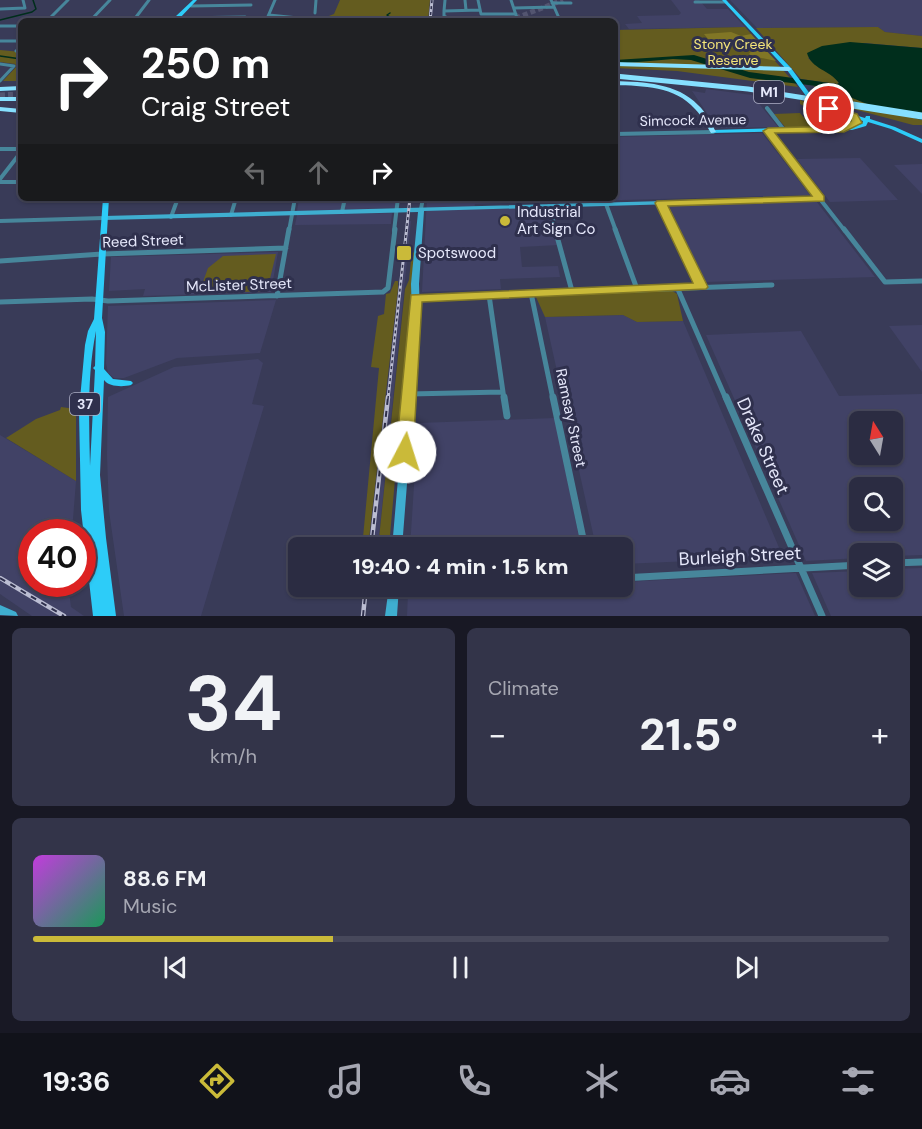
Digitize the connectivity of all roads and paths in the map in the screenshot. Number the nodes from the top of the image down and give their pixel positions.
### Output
1 (23, 0) edge
2 (68, 0) edge
3 (110, 0) edge
4 (149, 0) edge
5 (188, 0) edge
6 (195, 0) edge
7 (275, 0) edge
8 (316, 0) edge
9 (445, 0) edge
10 (465, 0) edge
11 (478, 0) edge
12 (511, 0) edge
13 (725, 1) edge
14 (695, 2) dead end
15 (571, 3) dead end
16 (552, 4) edge
17 (251, 5) dead end
18 (191, 6) junction
19 (514, 8) junction
20 (0, 9) edge
21 (444, 10) junction
22 (466, 10) junction
23 (480, 12) junction
24 (315, 13) dead end
25 (516, 14) junction
26 (269, 15) junction
27 (245, 17) dead end
28 (50, 18) edge
29 (93, 18) edge
30 (135, 18) edge
31 (177, 18) edge
32 (178, 18) edge
33 (222, 18) edge
34 (268, 18) edge
35 (298, 18) dead end
36 (447, 18) edge
37 (517, 18) edge
38 (559, 18) dead end
39 (0, 26) edge
40 (18, 26) edge
41 (0, 41) edge
42 (18, 41) edge
43 (0, 63) edge
44 (618, 64) edge
45 (789, 69) junction
46 (618, 74) edge
47 (0, 81) edge
48 (618, 83) edge
49 (801, 85) junction
50 (18, 88) edge
51 (0, 91) edge
52 (18, 94) edge
53 (18, 100) edge
54 (0, 101) edge
55 (0, 108) edge
56 (767, 108) dead end
57 (18, 109) edge
58 (922, 114) edge
59 (854, 116) junction
60 (866, 120) junction
61 (845, 128) junction
62 (784, 130) junction
63 (768, 131) junction
64 (713, 132) junction
65 (618, 134) edge
66 (922, 139) edge
67 (0, 149) edge
68 (18, 151) edge
69 (18, 155) edge
70 (0, 181) edge
71 (18, 182) edge
72 (820, 199) junction
73 (105, 201) edge
74 (177, 201) edge
75 (236, 201) edge
76 (295, 201) edge
77 (344, 201) edge
78 (398, 201) edge
79 (423, 201) edge
80 (661, 203) junction
81 (606, 204) junction
82 (549, 206) junction
83 (422, 209) junction
84 (398, 210) junction
85 (342, 212) junction
86 (293, 213) junction
87 (231, 215) junction
88 (171, 216) junction
89 (104, 218) junction
90 (0, 221) edge
91 (286, 248) junction
92 (102, 254) junction
93 (0, 261) edge
94 (922, 281) edge
95 (772, 285) dead end
96 (677, 287) junction
97 (701, 287) junction
98 (637, 289) junction
99 (572, 291) junction
100 (531, 293) junction
101 (489, 295) junction
102 (277, 296) junction
103 (416, 298) junction
104 (99, 300) junction
105 (0, 302) edge
106 (99, 318) junction
107 (98, 368) junction
108 (128, 383) dead end
109 (502, 392) junction
110 (409, 394) junction
111 (507, 416) dead end
112 (398, 537) edge
113 (583, 537) edge
114 (922, 562) edge
115 (903, 563) edge
116 (849, 566) edge
117 (801, 568) junction
118 (633, 577) edge
119 (393, 597) edge
120 (0, 610) edge
121 (104, 613) edge
122 (12, 616) edge
123 (391, 616) edge
124 (822, 616) edge

1 - 20 street
2 - 28 street
3 - 29 street
4 - 30 street
5 - 31 main road
6 - 18 main road
7 - 26 street
8 - 24 street
9 - 21 street
10 - 22 street
11 - 23 street
12 - 19 street
13 - 14 street
13 - 45 main road
15 - 16 street
16 - 19 street
16 - 38 street
17 - 18 street
18 - 32 main road
19 - 25 street
21 - 22 street
21 - 36 street
22 - 23 street
23 - 25 street
25 - 37 street
26 - 34 street
26 - 35 street
27 - 33 street
39 - 40 street
41 - 42 street
43 - 47 street
44 - 45 highway
45 - 49 main road
46 - 58 highway, M1, bridge
48 - 64 highway
49 - 59 main road
49 - 60 main road
50 - 51 highway
51 - 52 highway
53 - 54 highway
55 - 57 highway
56 - 62 street
59 - 60 main road
59 - 61 main road
60 - 61 main road, Simcock Avenue
60 - 66 main road
60 - 66 main road
61 - 62 main road, Simcock Avenue
62 - 63 main road, Simcock Avenue
63 - 64 main road, Simcock Avenue
63 - 72 street
64 - 65 street, Simcock Avenue
67 - 68 street
69 - 70 street
70 - 71 street
72 - 80 street
72 - 94 street
73 - 89 main road, 37
74 - 88 street
75 - 87 street
76 - 86 street
77 - 85 street
78 - 84 street
79 - 83 street
80 - 81 street
80 - 97 street
81 - 82 street
81 - 98 street
82 - 83 street
82 - 99 street
83 - 84 street
83 - 103 street
84 - 85 street
84 - 102 street, McLister Street
85 - 86 street
86 - 87 street
86 - 91 street
87 - 88 street
88 - 89 street
89 - 90 street
89 - 92 main road, 37
91 - 92 street, Reed Street
91 - 102 street
92 - 93 street, Reed Street
92 - 104 main road, 37
95 - 97 street
96 - 97 street
96 - 98 street
96 - 117 street, Drake Street
98 - 99 street
99 - 100 street
100 - 101 street
100 - 113 street, Ramsay Street
101 - 103 street
101 - 109 street
102 - 104 street, McLister Street
103 - 110 street
104 - 105 street, McLister Street
104 - 106 main road, 37
106 - 107 main road, 37
106 - 121 main road, 37
107 - 108 main road
107 - 121 main road, 37
109 - 110 street
109 - 111 street
110 - 112 street
114 - 115 street
116 - 117 street, Burleigh Street
117 - 118 street, Burleigh Street
117 - 124 street, Drake Street
119 - 123 street
120 - 122 street

